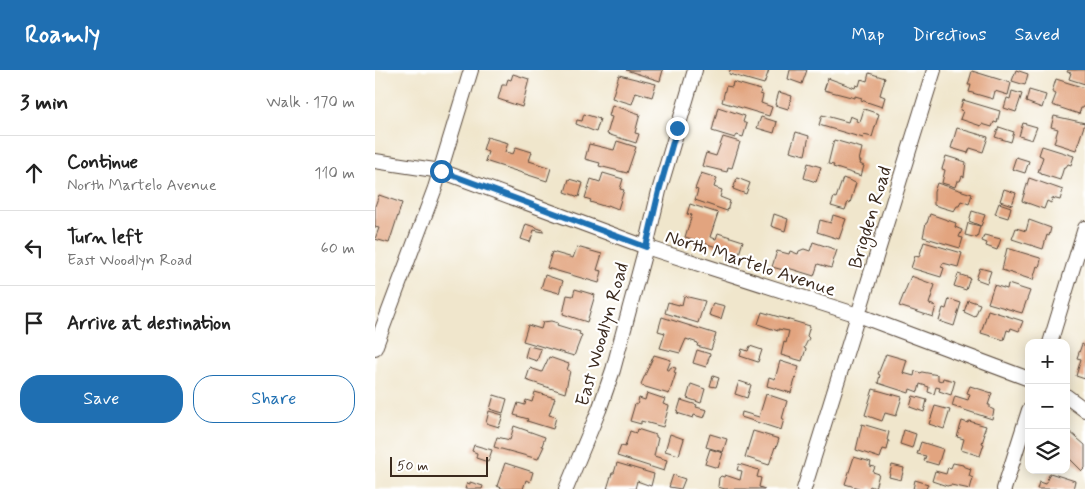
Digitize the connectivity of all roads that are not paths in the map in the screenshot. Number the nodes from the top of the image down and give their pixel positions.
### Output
1 (471, 70) edge
2 (695, 70) edge
3 (933, 70) edge
4 (375, 161) edge
5 (441, 171) junction
6 (1085, 228) edge
7 (646, 247) junction
8 (858, 316) junction
9 (1051, 339) edge
10 (375, 347) edge
11 (1025, 378) edge
12 (1070, 399) edge
13 (1085, 410) edge
14 (1025, 423) edge
15 (566, 489) edge
16 (804, 489) edge
17 (1004, 489) edge

1 - 5 street
2 - 7 street, East Woodlyn Road
3 - 8 street, Brigden Road
4 - 5 street, North Martelo Avenue
5 - 7 street, North Martelo Avenue
5 - 10 street
6 - 9 street
7 - 8 street, North Martelo Avenue
7 - 15 street, East Woodlyn Road
8 - 11 street, North Martelo Avenue
8 - 16 street, Brigden Road
12 - 13 street
14 - 17 street

